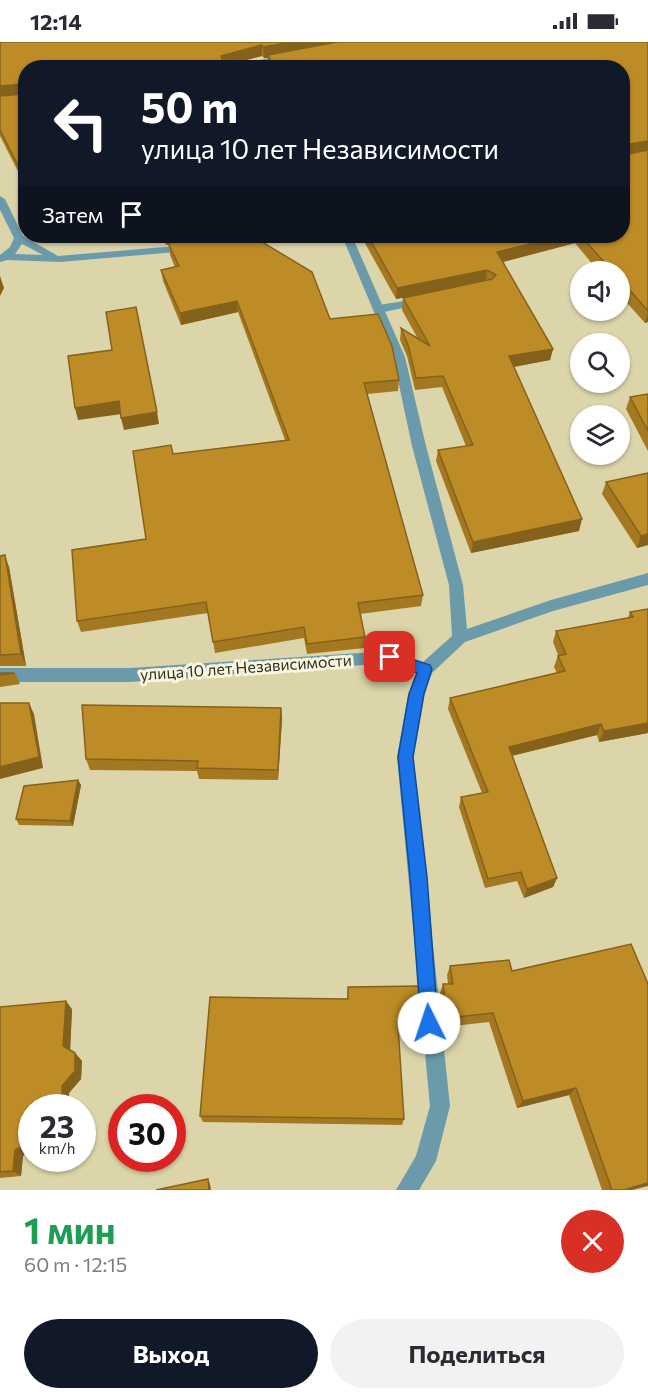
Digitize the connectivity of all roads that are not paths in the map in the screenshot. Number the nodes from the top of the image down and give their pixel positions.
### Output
1 (297, 56) edge
2 (274, 60) edge
3 (0, 199) edge
4 (18, 236) edge
5 (18, 240) edge
6 (29, 243) edge
7 (232, 243) edge
8 (350, 243) edge
9 (223, 244) edge
10 (200, 247) edge
11 (3, 258) edge
12 (60, 259) junction
13 (437, 299) edge
14 (379, 309) junction
15 (648, 579) edge
16 (460, 638) junction
17 (425, 669) junction
18 (0, 675) edge
19 (407, 1190) edge

1 - 2 street
3 - 4 street
5 - 11 street
6 - 12 street
7 - 9 street
8 - 14 street
10 - 12 street
11 - 12 street
13 - 14 street
14 - 16 street
15 - 16 street
16 - 17 street
17 - 18 street, улица 10 лет Независимости
17 - 19 street

